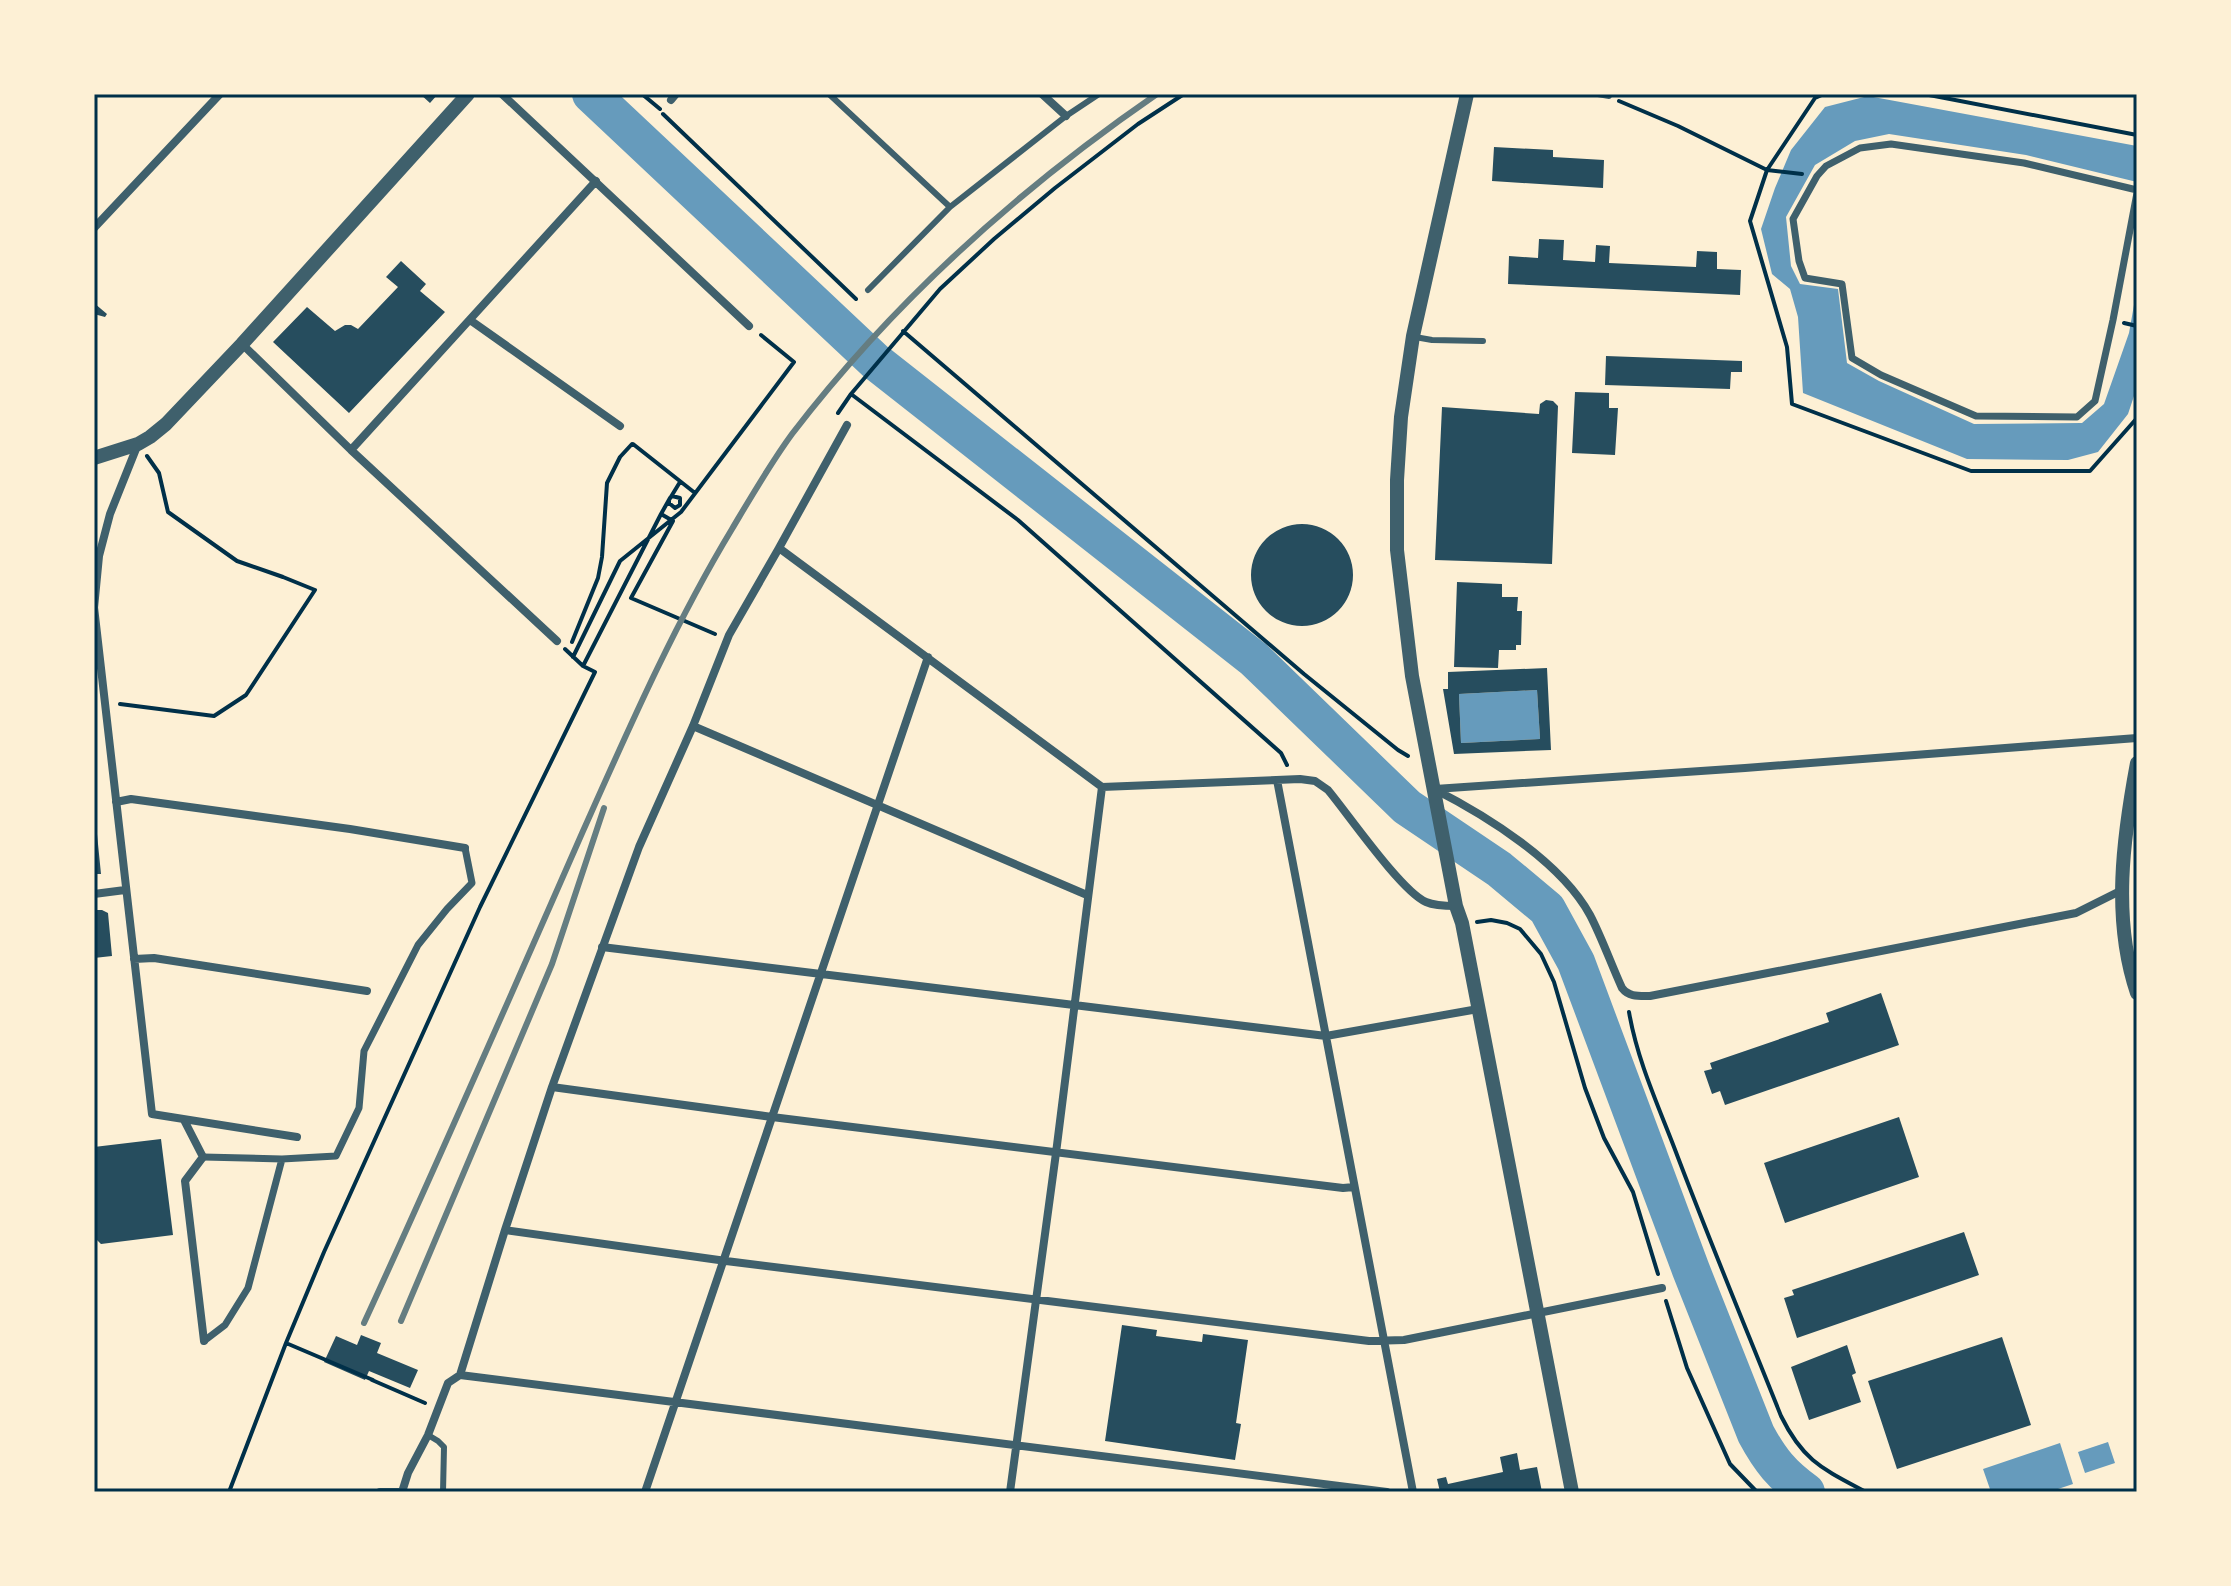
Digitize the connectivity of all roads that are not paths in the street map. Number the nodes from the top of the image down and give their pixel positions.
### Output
1 (220, 94) edge
2 (468, 94) edge
3 (502, 94) edge
4 (829, 94) edge
5 (1042, 94) edge
6 (1099, 94) edge
7 (1467, 94) edge
8 (1598, 94) edge
9 (1609, 96) road end
10 (1066, 116) junction
11 (596, 181) junction
12 (2137, 191) edge
13 (950, 207) junction
14 (94, 228) edge
15 (868, 290) dead end
16 (470, 320) junction
17 (749, 326) road end
18 (1413, 336) junction
19 (1483, 341) dead end
20 (242, 344) junction
21 (847, 425) dead end
22 (620, 426) road end
23 (138, 444) junction
24 (351, 450) junction
25 (94, 458) edge
26 (779, 548) junction
27 (94, 608) edge
28 (557, 641) road end
29 (928, 657) junction
30 (693, 726) junction
31 (2137, 738) edge
32 (2137, 763) edge
33 (1277, 780) junction
34 (2135, 783) edge
35 (1102, 787) junction
36 (1434, 789) junction
37 (116, 802) junction
38 (878, 805) junction
39 (465, 848) joint
40 (125, 890) junction
41 (2122, 890) junction
42 (94, 894) edge
43 (1087, 895) junction
44 (1456, 906) junction
45 (602, 947) junction
46 (134, 959) junction
47 (820, 974) junction
48 (367, 991) dead end
49 (2137, 993) edge
50 (1075, 1005) junction
51 (1478, 1009) junction
52 (1326, 1036) junction
53 (552, 1087) junction
54 (772, 1117) junction
55 (184, 1120) junction
56 (297, 1137) dead end
57 (1056, 1153) junction
58 (203, 1157) junction
59 (282, 1159) junction
60 (1354, 1187) junction
61 (505, 1230) junction
62 (726, 1261) junction
63 (1662, 1288) road end
64 (1036, 1298) junction
65 (1538, 1314) junction
66 (204, 1341) joint
67 (1385, 1342) junction
68 (460, 1375) junction
69 (676, 1402) junction
70 (428, 1435) junction
71 (1016, 1445) junction
72 (380, 1492) edge
73 (402, 1492) edge
74 (443, 1492) edge
75 (645, 1492) edge
76 (1010, 1492) edge
77 (1387, 1492) edge
78 (1413, 1492) edge
79 (1572, 1492) edge

1 - 14 street
2 - 20 street
3 - 11 street
4 - 13 lane
5 - 10 street
6 - 10 lane
7 - 18 street
8 - 9 lane
10 - 13 lane
11 - 16 street
11 - 17 street
12 - 12 street
13 - 15 lane
16 - 22 street
16 - 24 street
18 - 19 lane
18 - 36 street
20 - 23 street
20 - 24 street
21 - 26 street
23 - 25 street
23 - 27 street
24 - 28 street
26 - 29 street
26 - 30 street
27 - 37 street
29 - 35 street
29 - 38 street
30 - 38 street
30 - 45 street
31 - 36 street
32 - 34 street
33 - 35 street
33 - 44 street
33 - 52 street
34 - 41 street
35 - 43 street
36 - 41 street
36 - 44 street
37 - 39 street
37 - 40 street
38 - 43 street
38 - 47 street
39 - 59 street
40 - 42 street
40 - 46 street
41 - 49 street
43 - 50 street
44 - 51 street
45 - 47 street
45 - 53 street
46 - 48 street
46 - 55 street
47 - 50 street
47 - 54 street
50 - 52 street
50 - 57 street
51 - 52 street
51 - 65 street
52 - 60 street
53 - 54 street
53 - 61 street
54 - 57 street
54 - 62 street
55 - 56 street
55 - 58 street
57 - 60 street
57 - 64 street
58 - 59 street
58 - 66 street
59 - 66 street
60 - 67 street
61 - 62 street
61 - 68 street
62 - 64 street
62 - 69 street
63 - 65 street
64 - 67 street
64 - 71 street
65 - 67 street
65 - 79 street
67 - 78 street
68 - 69 street
68 - 70 street
69 - 71 street
69 - 75 street
70 - 73 street
70 - 74 lane
71 - 76 street
71 - 77 street
72 - 73 street

